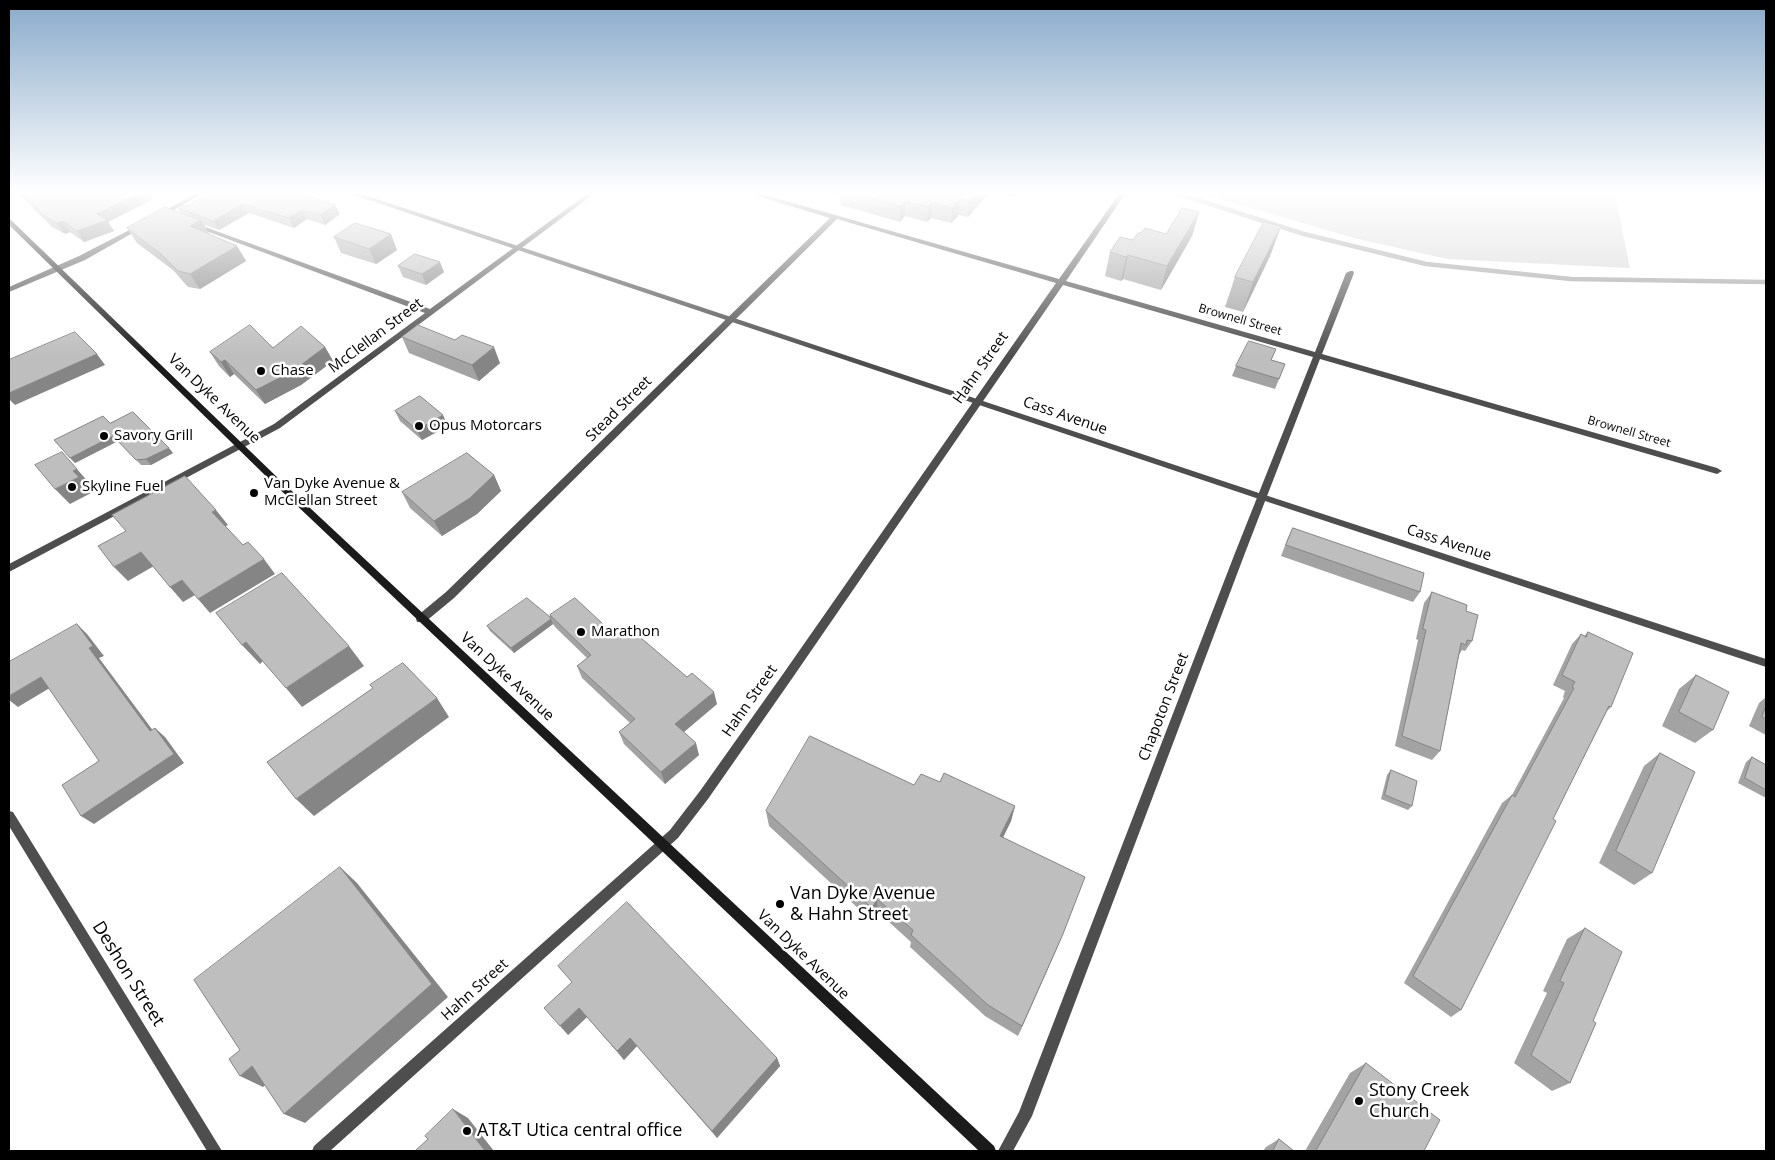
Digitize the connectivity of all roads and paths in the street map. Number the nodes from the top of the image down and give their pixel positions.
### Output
1 (36, 248) edge
2 (101, 248) edge
3 (257, 248) edge
4 (517, 248) joint
5 (803, 248) edge
6 (944, 248) edge
7 (1085, 248) edge
8 (57, 269) junction
9 (1350, 273) dead end
10 (1062, 282) junction
11 (9, 290) edge
12 (431, 312) junction
13 (730, 320) junction
14 (1318, 355) junction
15 (978, 402) junction
16 (240, 447) junction
17 (1717, 470) dead end
18 (1262, 497) junction
19 (9, 568) edge
20 (421, 619) junction
21 (1766, 663) edge
22 (9, 816) edge
23 (663, 845) junction
24 (215, 1151) edge
25 (319, 1151) edge
26 (989, 1151) edge
27 (1005, 1151) edge

1 - 8 main road, Van Dyke Avenue
2 - 8 street
3 - 12 street
4 - 12 street, McClellan Street
4 - 13 street, Cass Avenue
5 - 13 street, Stead Street
6 - 10 street, Brownell Street
7 - 10 street, Hahn Street
8 - 11 street
8 - 16 main road, Van Dyke Avenue
9 - 14 street, Chapoton Street
10 - 14 street, Brownell Street
10 - 15 street, Hahn Street
12 - 16 street, McClellan Street
13 - 15 street, Cass Avenue
13 - 20 street, Stead Street
14 - 17 street, Brownell Street
14 - 18 street, Chapoton Street
15 - 18 street, Cass Avenue
15 - 23 street, Hahn Street
16 - 19 street, McClellan Street
16 - 20 main road, Van Dyke Avenue
18 - 21 street, Cass Avenue
18 - 27 street, Chapoton Street
20 - 23 main road, Van Dyke Avenue
22 - 24 street, Deshon Street
23 - 25 street, Hahn Street
23 - 26 main road, Van Dyke Avenue

